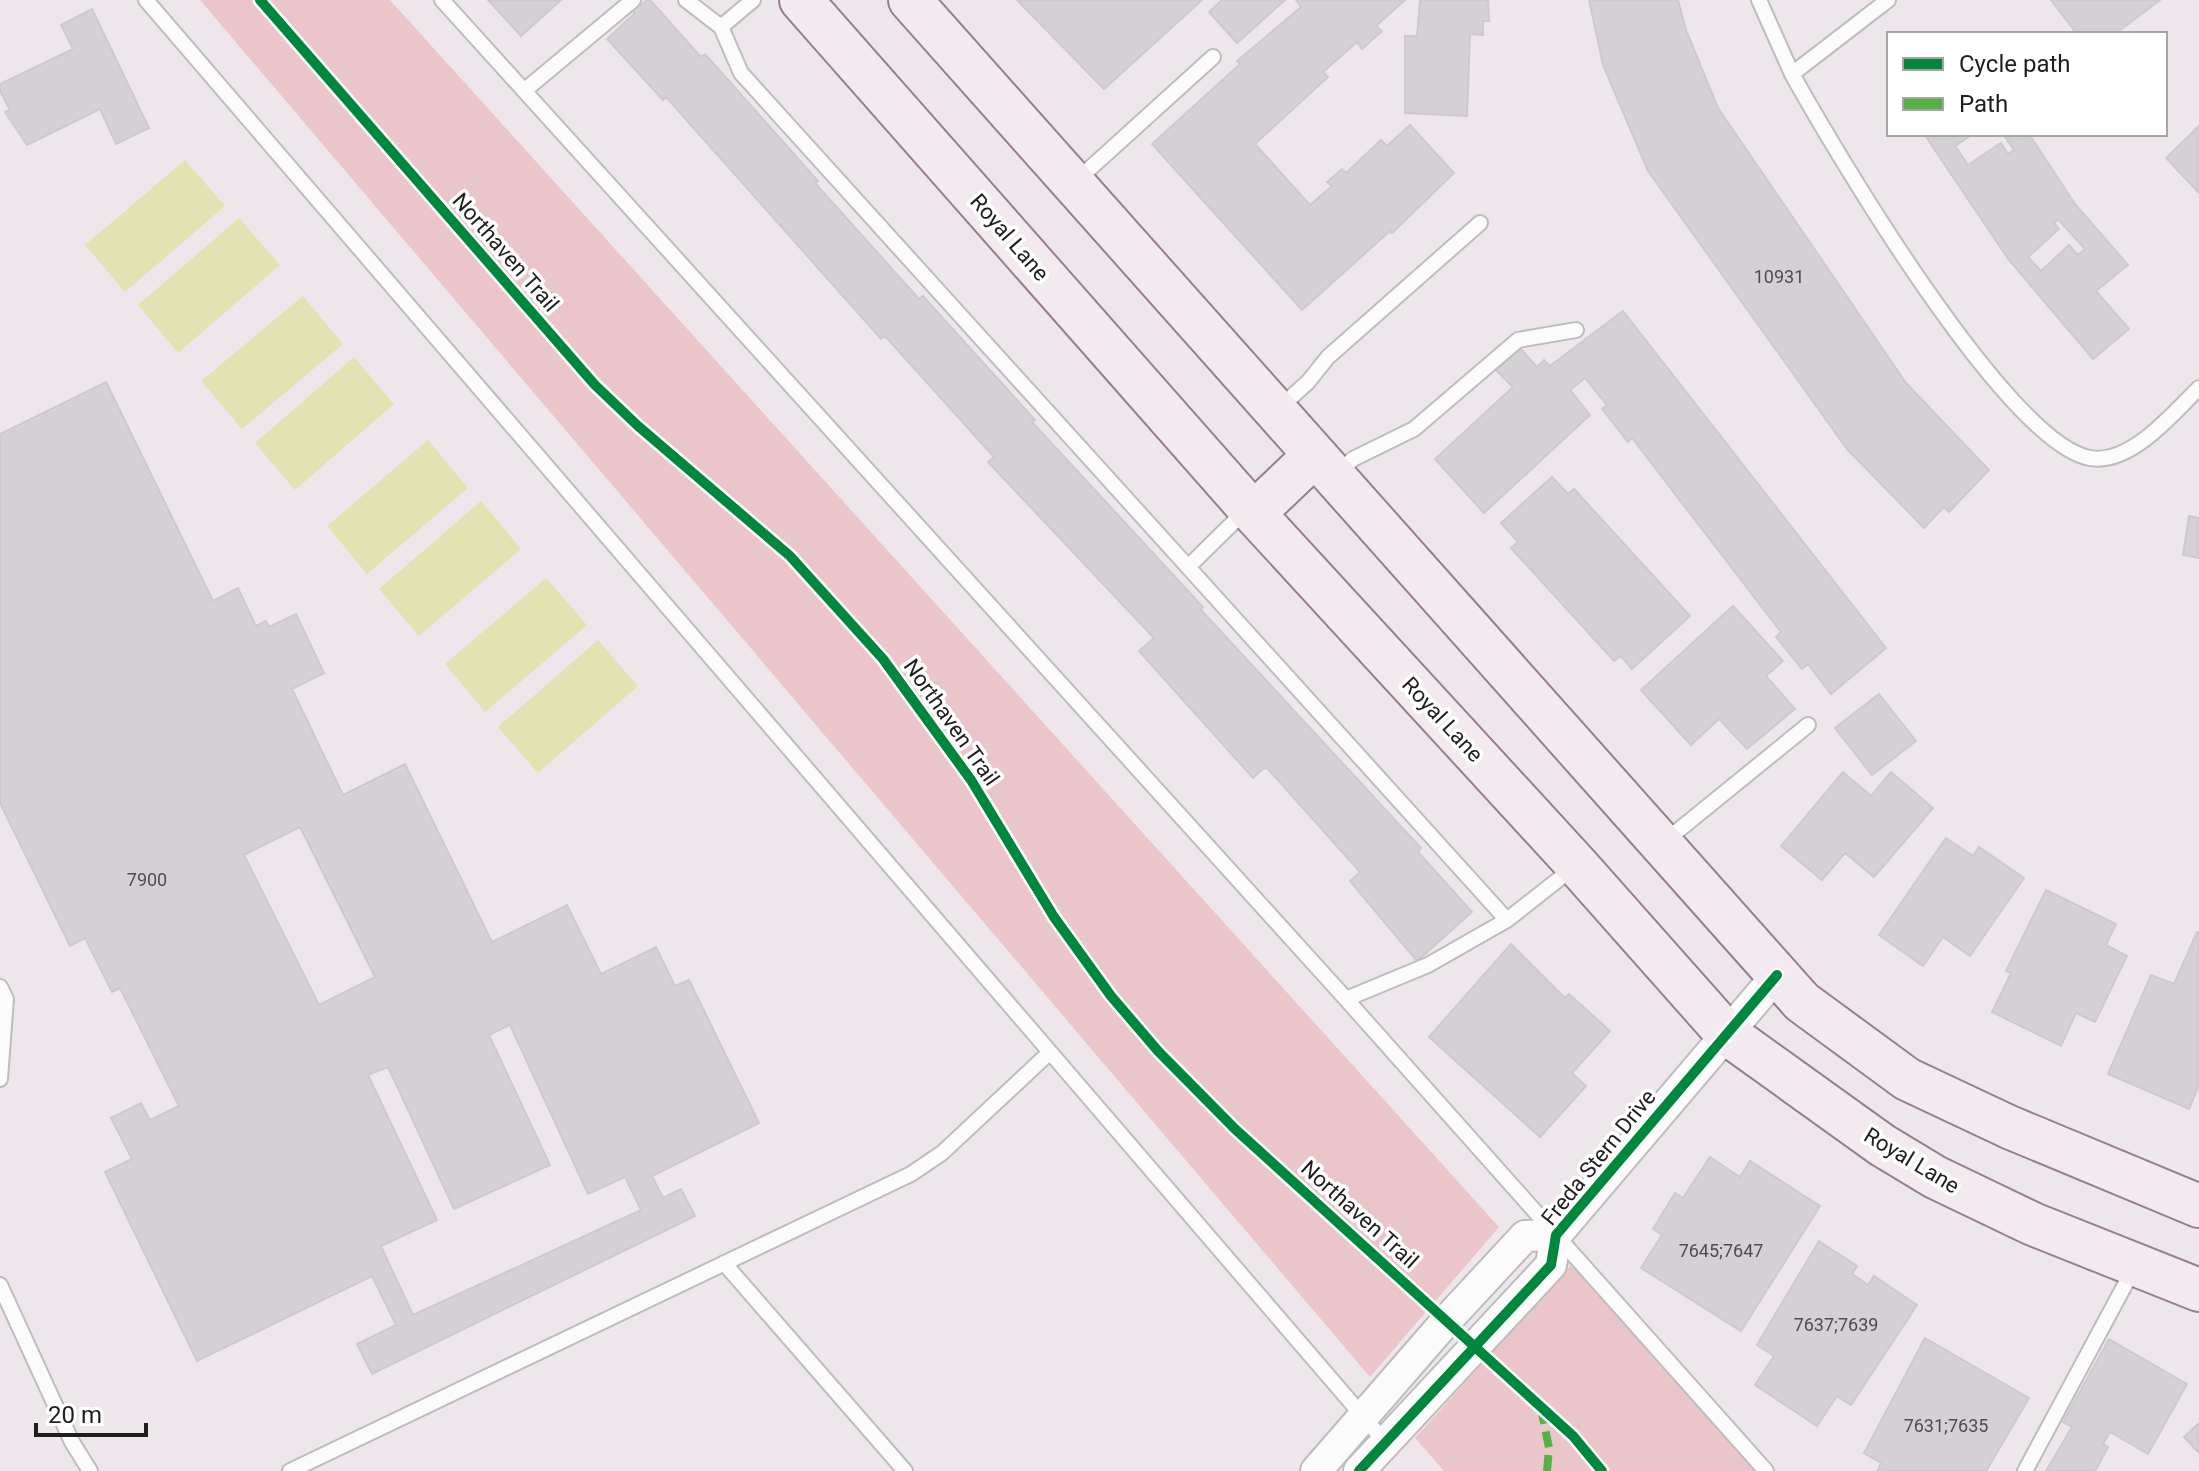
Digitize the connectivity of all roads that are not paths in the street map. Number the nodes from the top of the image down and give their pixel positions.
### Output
1 (146, 0) edge
2 (442, 0) edge
3 (633, 0) edge
4 (686, 0) edge
5 (753, 0) edge
6 (910, 0) edge
7 (1759, 0) edge
8 (1888, 0) edge
9 (816, 5) edge
10 (721, 27) junction
11 (1213, 57) dead end
12 (1792, 74) junction
13 (525, 90) junction
14 (1075, 182) junction
15 (1480, 223) dead end
16 (1576, 330) dead end
17 (2199, 388) edge
18 (1275, 412) junction
19 (1324, 467) junction
20 (1251, 510) junction
21 (1188, 567) junction
22 (1808, 725) dead end
23 (1660, 845) junction
24 (1577, 865) junction
25 (1507, 920) junction
26 (1777, 975) junction
27 (0, 987) edge
28 (1346, 999) junction
29 (1726, 1033) junction
30 (1049, 1053) junction
31 (0, 1079) edge
32 (2199, 1206) edge
33 (1556, 1235) junction
34 (724, 1263) junction
35 (2136, 1264) junction
36 (0, 1285) edge
37 (2199, 1290) edge
38 (1364, 1416) junction
39 (1385, 1442) junction
40 (90, 1471) edge
41 (290, 1471) edge
42 (905, 1471) edge
43 (1316, 1471) edge
44 (1359, 1471) edge
45 (1766, 1471) edge
46 (2025, 1471) edge

1 - 30 lane
2 - 13 lane
3 - 13 lane
4 - 10 lane
5 - 10 lane
6 - 14 main road
7 - 12 lane
8 - 12 lane
9 - 20 main road, Royal Lane
10 - 21 lane
11 - 14 lane
12 - 17 lane
13 - 28 lane
14 - 18 main road
15 - 18 lane
16 - 19 lane
18 - 19 main road
19 - 20 main road
19 - 23 main road
20 - 21 lane
20 - 24 main road, Royal Lane
21 - 25 lane
22 - 23 lane
23 - 26 main road
24 - 25 lane
24 - 29 main road, Royal Lane
25 - 28 lane
26 - 29 street, Freda Stern Drive
26 - 32 main road
27 - 31 lane
28 - 33 lane
29 - 33 street, Freda Stern Drive
29 - 35 main road, Royal Lane
30 - 34 lane
30 - 38 lane
33 - 38 street, Freda Stern Drive
33 - 39 street, Freda Stern Drive
33 - 45 lane
34 - 41 lane
34 - 42 lane
35 - 37 main road, Royal Lane
35 - 46 lane
36 - 40 lane
38 - 39 lane
38 - 43 street, Freda Stern Drive
39 - 44 street, Freda Stern Drive

